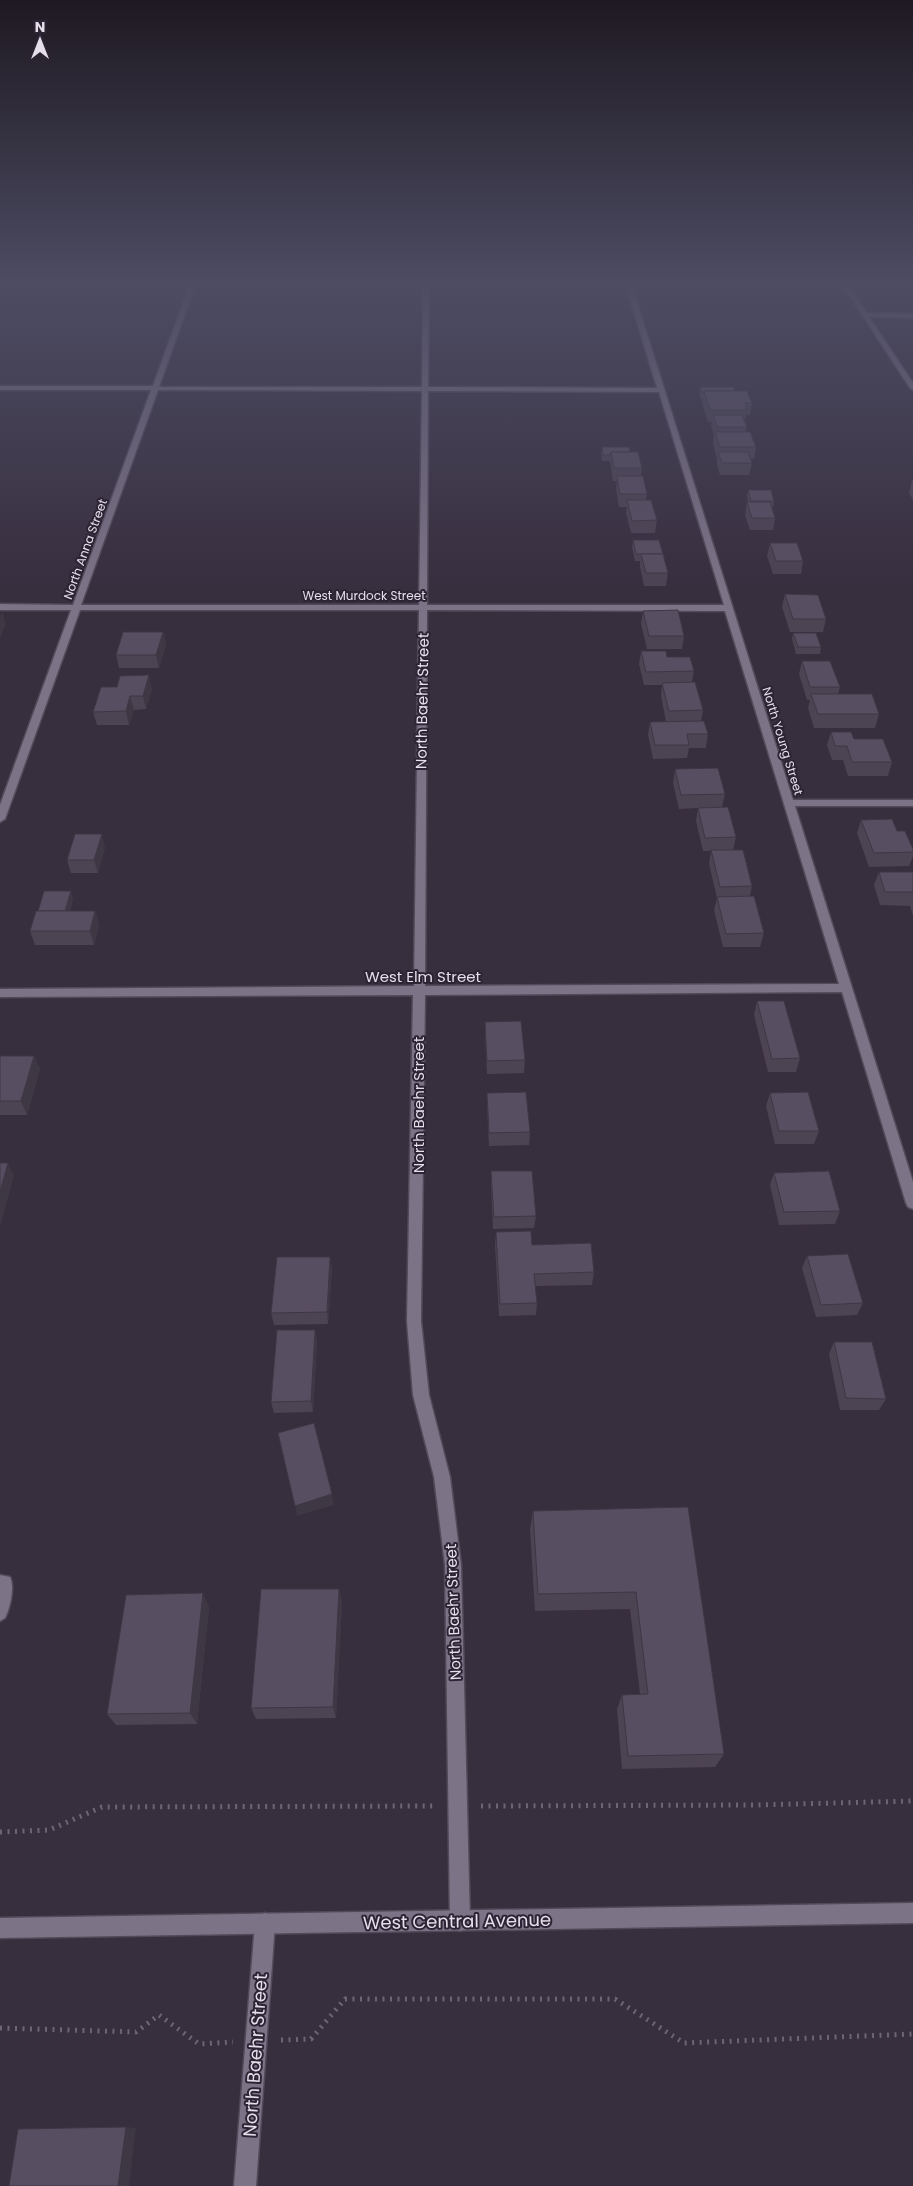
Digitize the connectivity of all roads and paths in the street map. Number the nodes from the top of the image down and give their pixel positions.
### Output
1 (155, 388) edge
2 (157, 388) edge
3 (425, 390) junction
4 (661, 390) joint
5 (0, 607) edge
6 (77, 607) junction
7 (423, 608) junction
8 (728, 608) junction
9 (789, 803) junction
10 (913, 803) edge
11 (0, 819) edge
12 (846, 988) junction
13 (419, 991) junction
14 (0, 993) edge
15 (913, 1203) edge
16 (0, 1582) edge
17 (0, 1612) edge
18 (913, 1913) edge
19 (460, 1921) junction
20 (265, 1923) junction
21 (0, 1928) edge
22 (0, 2028) edge
23 (913, 2034) edge
24 (256, 2042) junction
25 (245, 2186) edge

1 - 6 street, North Anna Street
2 - 3 street
3 - 4 street
3 - 7 street, North Baehr Street
4 - 8 street, North Young Street
5 - 6 street, West Murdock Street
6 - 7 street, West Murdock Street
6 - 11 street, North Anna Street
7 - 8 street, West Murdock Street
7 - 13 street, North Baehr Street
8 - 9 street, North Young Street
9 - 10 street
9 - 12 street, North Young Street
12 - 13 street, West Elm Street
12 - 15 street, North Young Street
13 - 14 street, West Elm Street
13 - 19 street, North Baehr Street
16 - 17 lane
18 - 19 street, West Central Avenue
19 - 20 street, West Central Avenue
20 - 21 street, West Central Avenue
20 - 24 street, North Baehr Street
22 - 24 path
23 - 24 path
24 - 25 street, North Baehr Street

